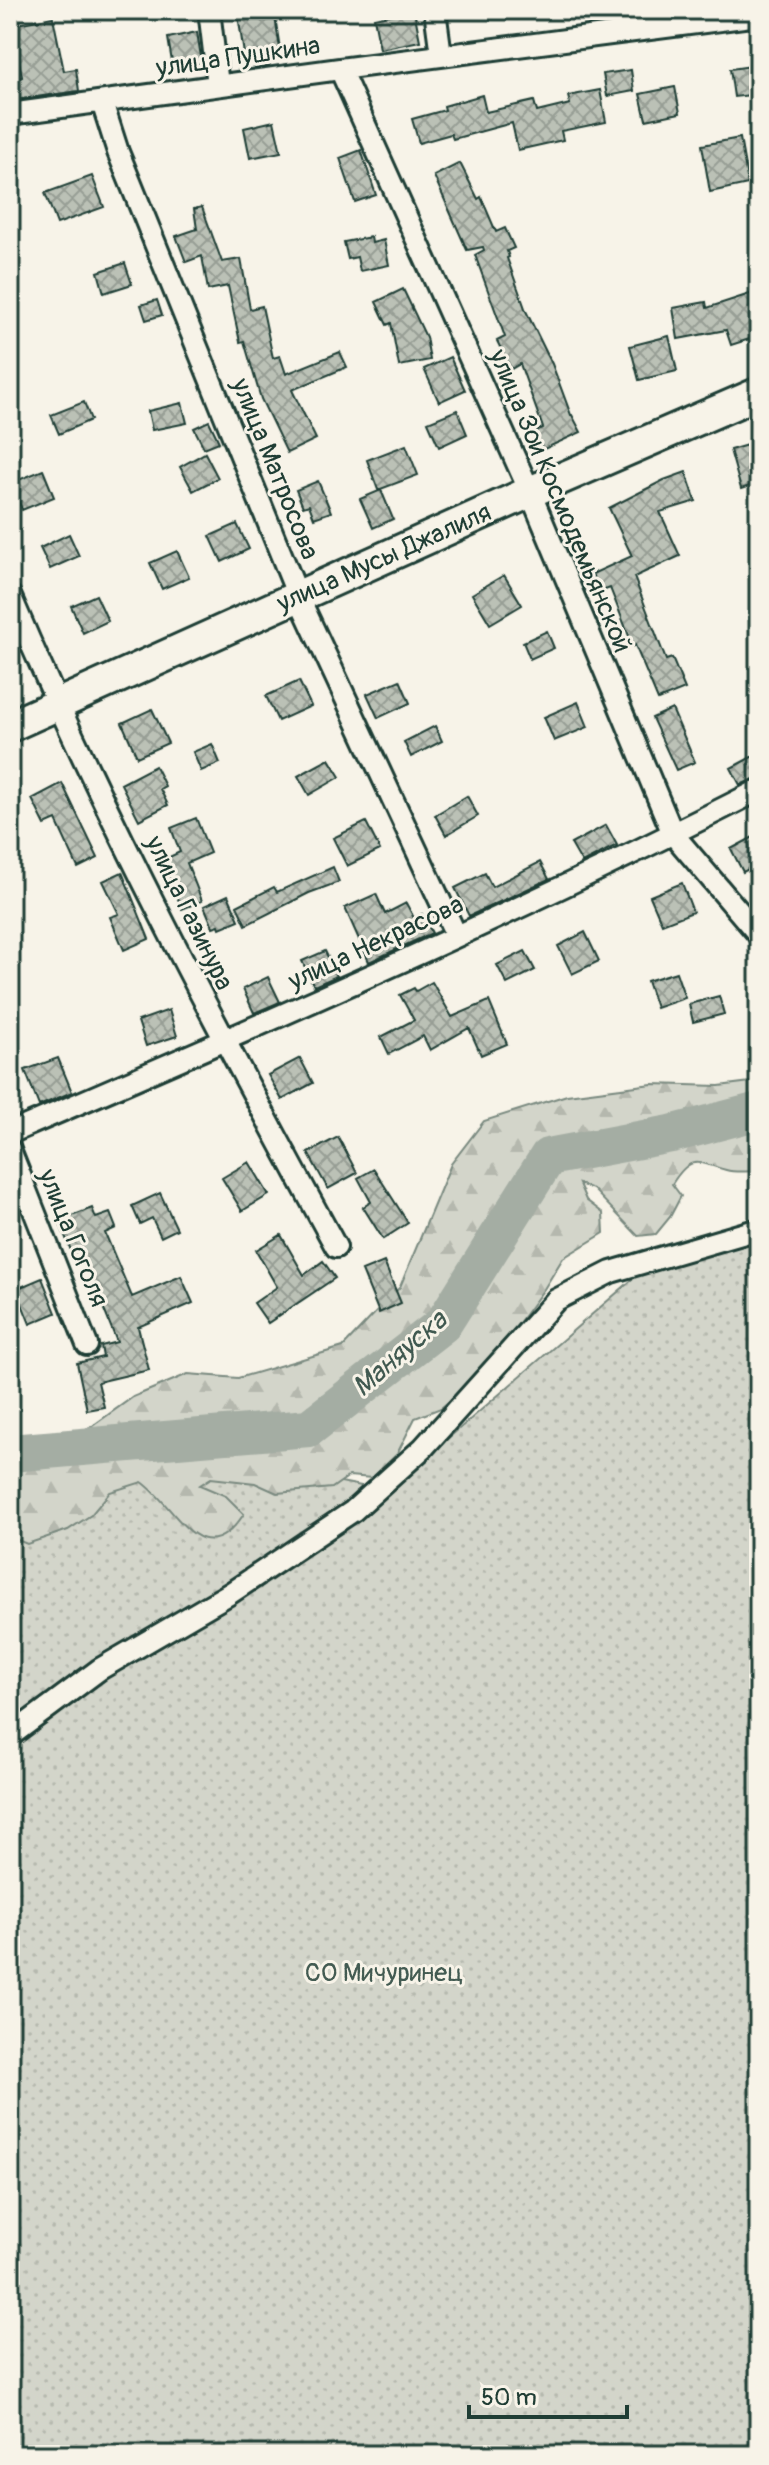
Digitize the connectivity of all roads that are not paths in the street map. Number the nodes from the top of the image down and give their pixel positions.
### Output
1 (209, 10) edge
2 (435, 10) edge
3 (759, 15) edge
4 (679, 18) edge
5 (441, 55) junction
6 (340, 69) junction
7 (218, 85) junction
8 (102, 102) junction
9 (10, 114) edge
10 (759, 393) edge
11 (530, 492) junction
12 (10, 595) edge
13 (298, 596) junction
14 (57, 705) junction
15 (10, 726) edge
16 (759, 790) edge
17 (673, 834) junction
18 (456, 935) junction
19 (759, 935) edge
20 (224, 1041) junction
21 (10, 1133) edge
22 (10, 1150) edge
23 (759, 1229) edge
24 (336, 1247) dead end
25 (87, 1345) dead end
26 (10, 1736) edge

1 - 7 street
2 - 5 street
3 - 4 street, улица Пушкина
4 - 5 street, улица Пушкина
5 - 6 street, улица Пушкина
6 - 7 street, улица Пушкина
6 - 11 street, улица Зои Космодемьянской
7 - 8 street, улица Пушкина
8 - 9 street, улица Пушкина
8 - 13 street, улица Матросова
10 - 11 main road, улица Мусы Джалиля
11 - 13 main road, улица Мусы Джалиля
11 - 17 street, улица Зои Космодемьянской
12 - 14 street, улица Газинура
13 - 14 main road, улица Мусы Джалиля
13 - 18 street, улица Матросова
14 - 15 main road, улица Мусы Джалиля
14 - 20 street, улица Газинура
16 - 17 street, улица Некрасова
17 - 18 street, улица Некрасова
17 - 19 street, улица Зои Космодемьянской
18 - 20 street, улица Некрасова
20 - 21 street, улица Некрасова
20 - 24 street, улица Газинура
22 - 25 street, улица Гоголя
23 - 26 street

